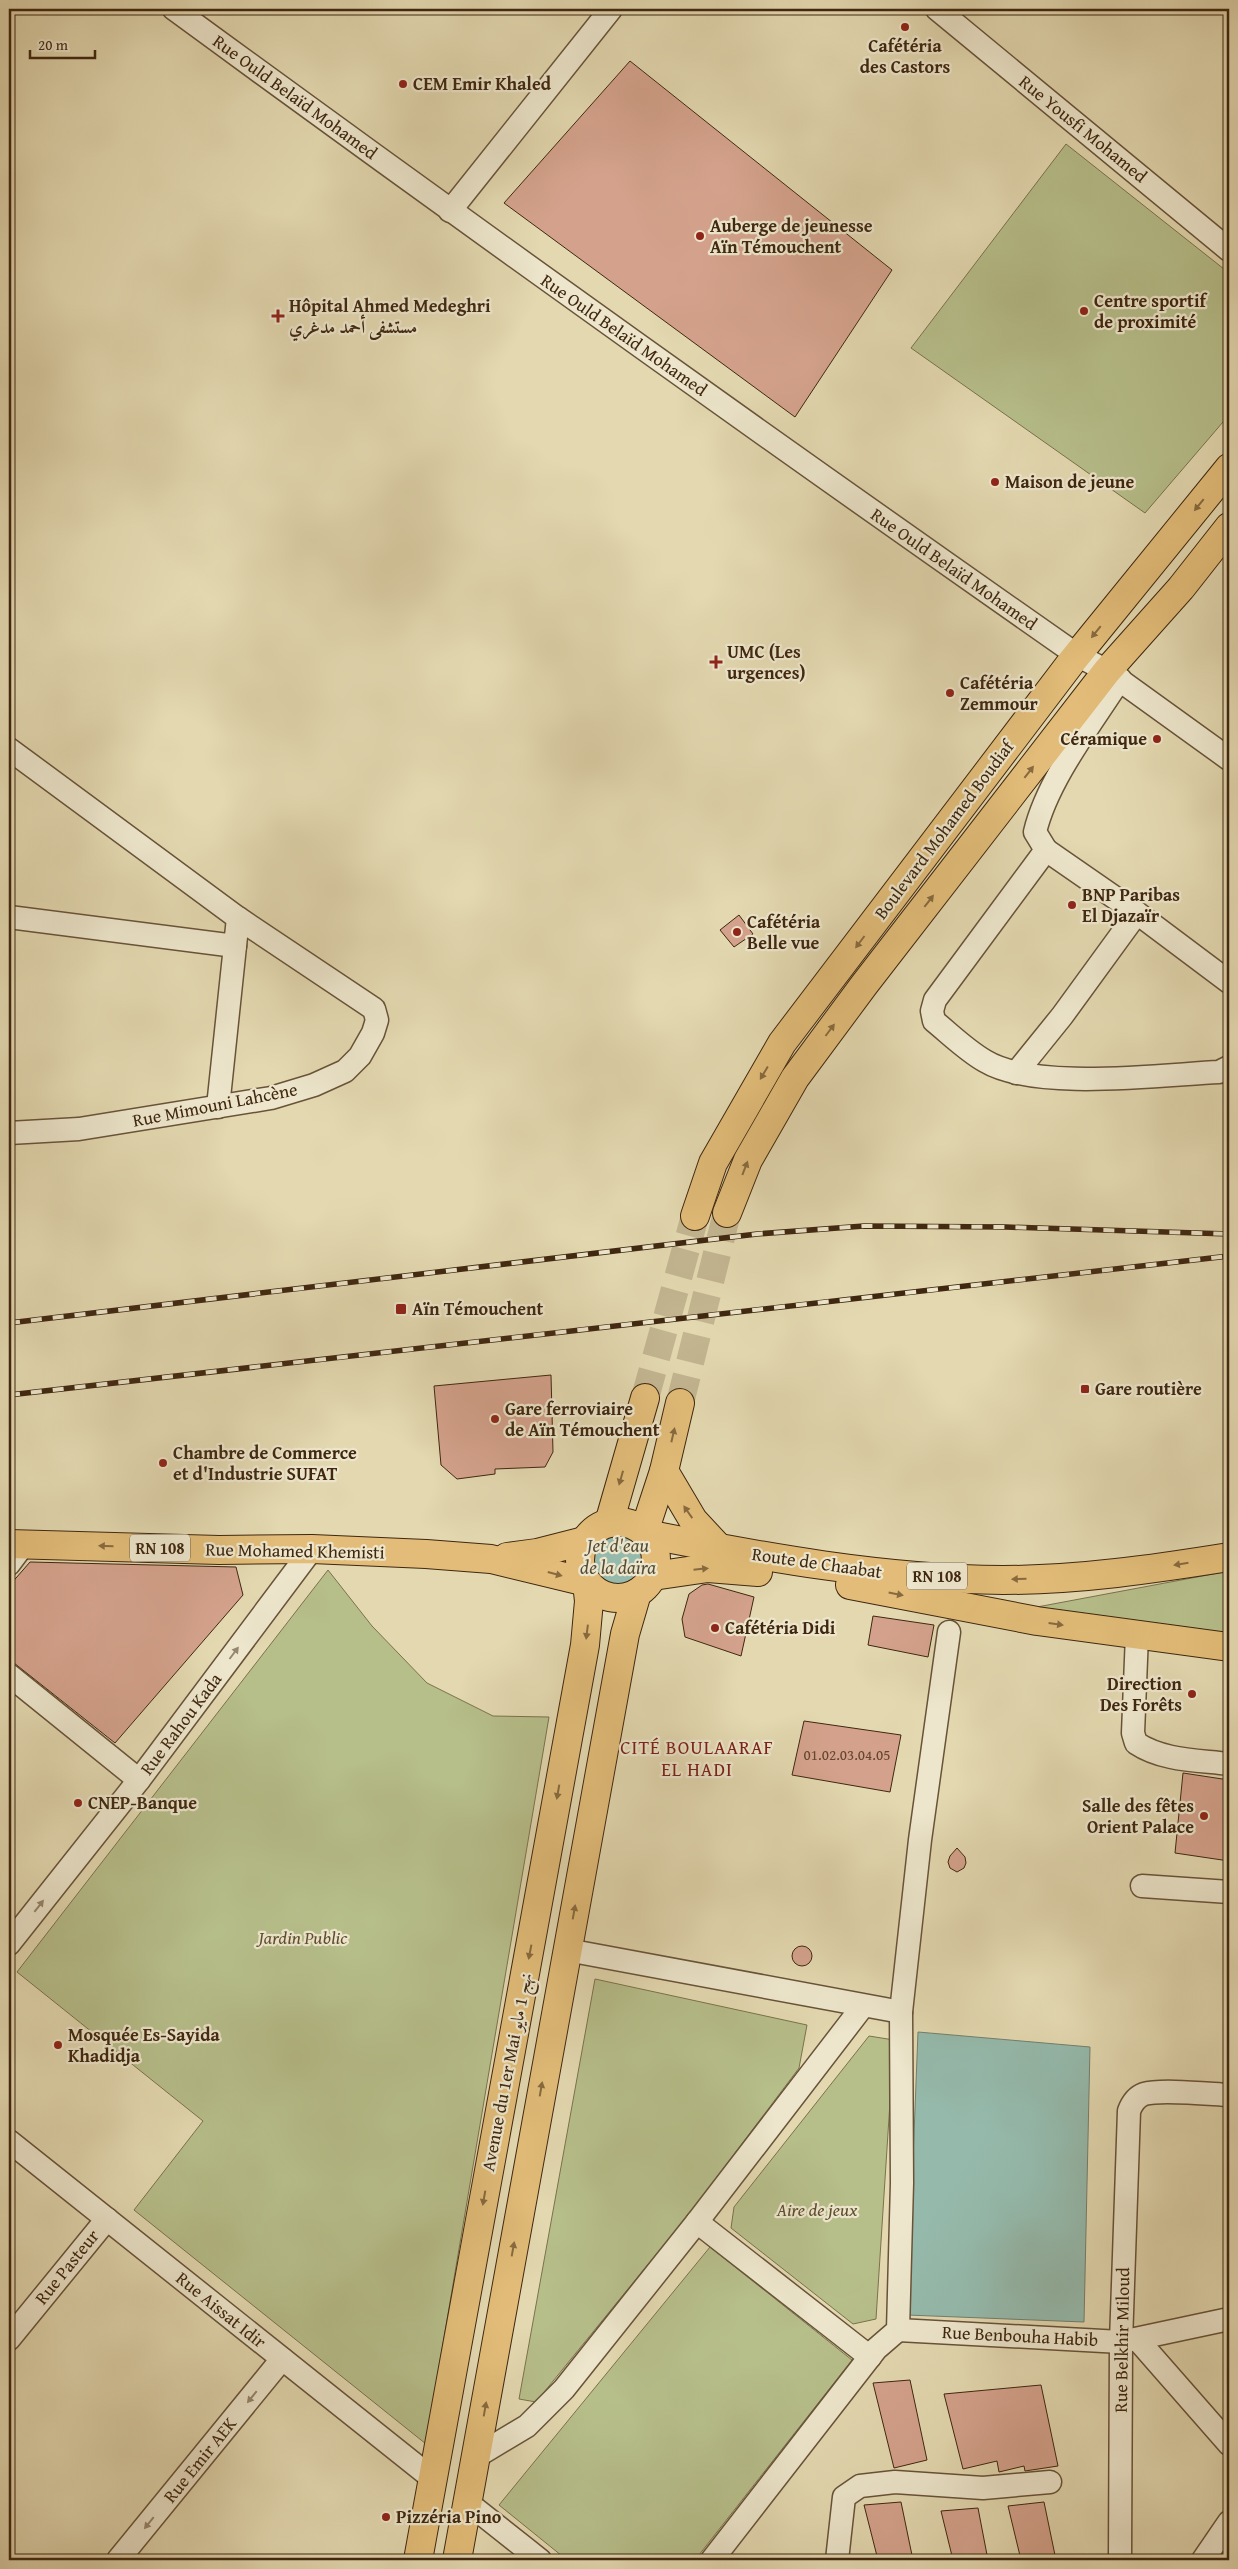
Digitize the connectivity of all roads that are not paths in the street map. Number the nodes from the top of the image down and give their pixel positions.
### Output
1 (174, 9) edge
2 (611, 9) edge
3 (937, 9) edge
4 (450, 211) junction
5 (1229, 250) edge
6 (1229, 468) edge
7 (1229, 527) edge
8 (1077, 655) junction
9 (1114, 675) junction
10 (9, 749) edge
11 (1229, 759) edge
12 (1046, 850) junction
13 (1137, 913) junction
14 (9, 917) edge
15 (238, 918) junction
16 (235, 946) junction
17 (1229, 982) edge
18 (1229, 1067) edge
19 (1016, 1073) junction
20 (218, 1107) junction
21 (9, 1133) edge
22 (727, 1213) tunnel mouth
23 (695, 1216) tunnel mouth
24 (644, 1398) tunnel mouth
25 (680, 1403) tunnel mouth
26 (664, 1471) junction
27 (608, 1523) junction
28 (645, 1533) junction
29 (584, 1541) junction
30 (719, 1548) junction
31 (312, 1549) junction
32 (14, 1551) edge
33 (1229, 1557) edge
34 (491, 1559) junction
35 (586, 1583) junction
36 (645, 1585) junction
37 (948, 1632) dead end
38 (1138, 1635) junction
39 (1229, 1647) edge
40 (9, 1675) edge
41 (1229, 1764) edge
42 (139, 1780) junction
43 (1142, 1886) dead end
44 (1229, 1892) edge
45 (9, 1944) edge
46 (567, 1950) junction
47 (864, 2006) junction
48 (901, 2012) junction
49 (1229, 2095) edge
50 (9, 2141) edge
51 (107, 2219) junction
52 (697, 2222) junction
53 (1229, 2319) edge
54 (898, 2330) junction
55 (9, 2339) edge
56 (1129, 2340) junction
57 (870, 2357) junction
58 (282, 2359) junction
59 (1229, 2444) edge
60 (476, 2456) junction
61 (433, 2479) junction
62 (1050, 2482) dead end
63 (468, 2502) junction
64 (1229, 2522) edge
65 (118, 2560) edge
66 (418, 2560) edge
67 (458, 2560) edge
68 (540, 2560) edge
69 (712, 2560) edge
70 (837, 2560) edge
71 (1120, 2560) edge
72 (1203, 2560) edge

1 - 4 street, Rue Ould Belaïd Mohamed
2 - 4 street
3 - 5 street, Rue Yousfi Mohamed
4 - 8 street, Rue Ould Belaïd Mohamed
6 -> 8 main road, Boulevard Mohamed Boudiaf
7 - 9 main road, Boulevard Mohamed Boudiaf
8 - 9 street, Rue Ould Belaïd Mohamed
8 -> 23 main road, Boulevard Mohamed Boudiaf
9 - 11 street
9 - 12 street
22 -> 9 main road, Boulevard Mohamed Boudiaf
10 - 15 street
12 - 13 street
12 - 19 street
13 - 17 street
13 - 19 street
14 - 16 street
15 - 16 street
15 - 20 street, Rue Mimouni Lahcène
16 - 20 street
18 - 19 street
20 - 21 street, Rue Mimouni Lahcène
24 -> 27 main road
26 -> 25 main road
26 - 28 main road
30 -> 26 main road
27 - 28 main road
27 - 29 main road
28 - 30 main road, Route de Chaabat / RN 108
28 - 36 main road
29 - 34 main road, Rue Mohamed Khemisti
29 - 35 main road
33 -> 30 main road, Route de Chaabat / RN 108
31 -> 32 main road, Rue Mohamed Khemisti / RN 108
31 - 34 main road, Rue Mohamed Khemisti / RN 108
42 -> 31 street, Rue Rahou Kada
34 -> 35 main road, Rue Mohamed Khemisti / RN 108
35 - 36 main road
35 -> 61 main road, Avenue du 1er Mai نهج 1 مايو
36 -> 38 main road, Route de Chaabat / RN 108
46 -> 36 main road, Avenue du 1er Mai نهج 1 مايو
37 - 48 street
38 - 39 main road, Route de Chaabat / RN 108
38 - 41 street
40 - 42 street
45 -> 42 street, Rue Rahou Kada
43 - 44 street
46 - 47 street
60 -> 46 main road, Avenue du 1er Mai نهج 1 مايو
47 - 48 street
47 - 52 street
48 - 54 street
49 - 56 street, Rue Belkhir Miloud
50 - 51 street, Rue Aissat Idir
51 - 55 street, Rue Pasteur
51 - 58 street, Rue Aissat Idir
52 - 57 street
52 - 60 street
53 - 56 street, Rue Benbouha Habib
54 - 56 street, Rue Benbouha Habib
54 - 57 street
56 - 59 street
56 - 71 street, Rue Belkhir Miloud
57 - 69 street
58 - 61 street, Rue Aissat Idir
58 -> 65 street, Rue Emir AEK
60 - 63 main road, Avenue du 1er Mai نهج 1 مايو
61 - 63 main road
61 - 66 main road, Avenue du 1er Mai نهج 1 مايو
62 - 70 street
63 - 67 main road, Avenue du 1er Mai نهج 1 مايو
63 - 68 street
64 - 72 street

